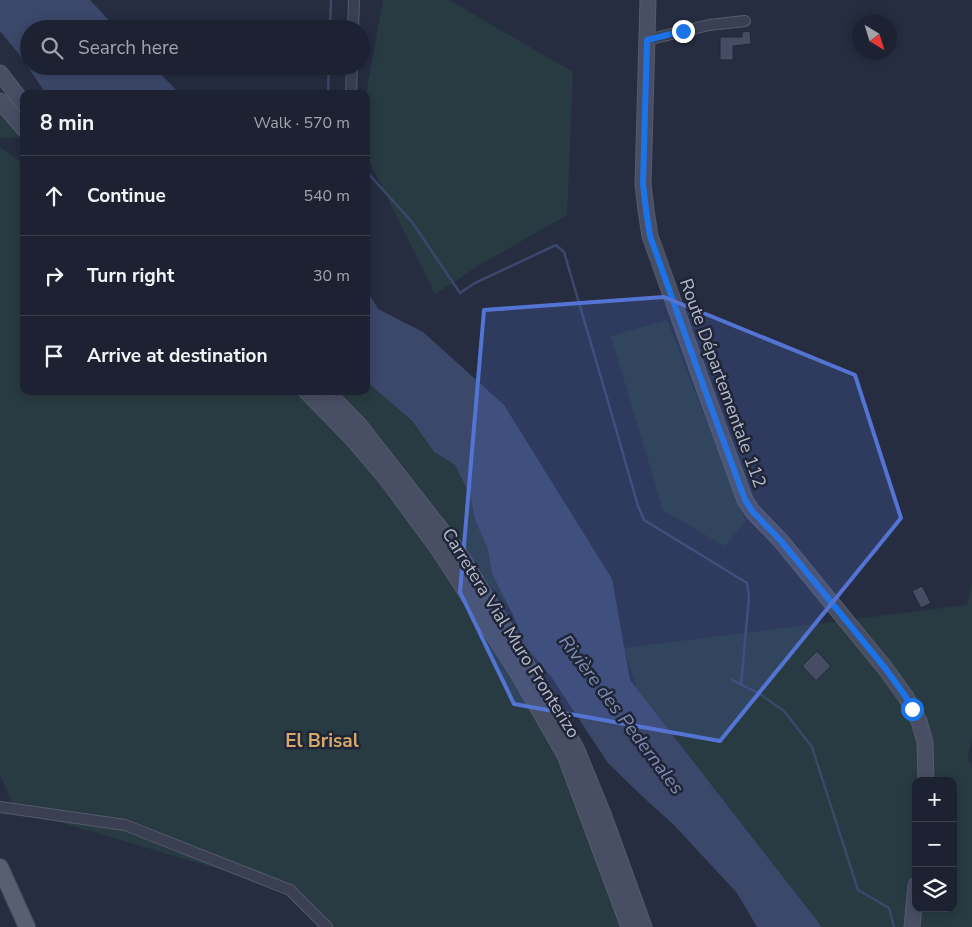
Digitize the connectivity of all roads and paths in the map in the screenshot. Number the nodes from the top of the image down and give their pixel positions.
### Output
1 (354, 0) edge
2 (648, 0) edge
3 (353, 20) edge
4 (745, 21) dead end
5 (647, 40) junction
6 (0, 74) edge
7 (352, 75) edge
8 (351, 90) edge
9 (20, 99) edge
10 (0, 101) edge
11 (20, 124) edge
12 (310, 395) edge
13 (330, 395) edge
14 (926, 777) edge
15 (0, 807) edge
16 (0, 866) edge
17 (913, 912) edge
18 (28, 927) edge
19 (328, 927) edge
20 (629, 927) edge
21 (644, 927) edge
22 (912, 927) edge

1 - 3 street
2 - 5 street, Route Départementale 112
4 - 5 street
5 - 14 street, Route Départementale 112
6 - 9 street
7 - 8 street
10 - 11 street
12 - 20 street, Carretera Vial Muro Fronterizo
13 - 21 street, Carretera Vial Muro Fronterizo
15 - 19 street
16 - 18 main road
17 - 22 street

